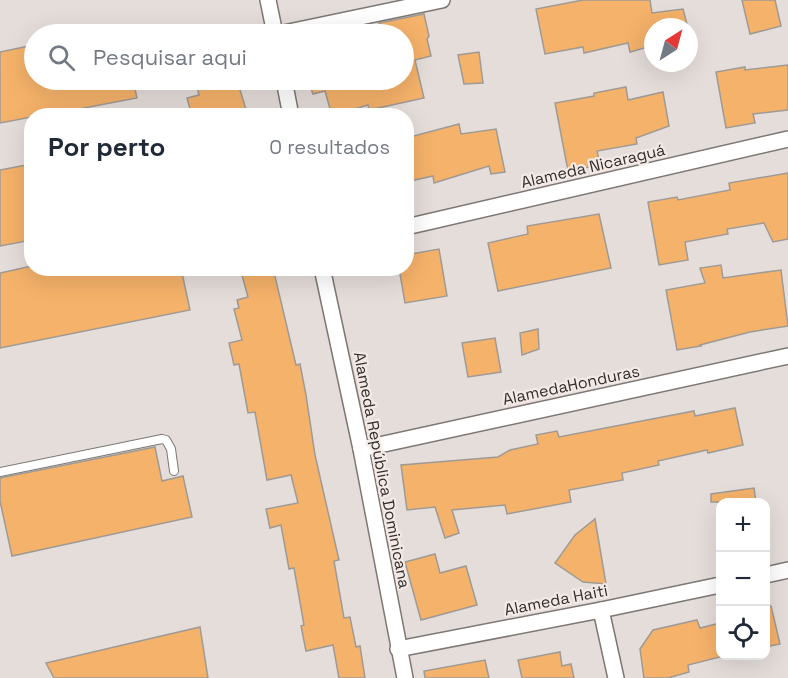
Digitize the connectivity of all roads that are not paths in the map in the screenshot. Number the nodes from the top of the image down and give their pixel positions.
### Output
1 (268, 0) edge
2 (442, 0) edge
3 (274, 24) edge
4 (326, 24) edge
5 (286, 90) edge
6 (289, 108) edge
7 (788, 139) edge
8 (414, 225) edge
9 (324, 276) edge
10 (788, 356) edge
11 (361, 449) junction
12 (174, 471) dead end
13 (0, 472) edge
14 (788, 570) edge
15 (770, 574) edge
16 (716, 586) edge
17 (601, 610) junction
18 (399, 649) junction
19 (405, 678) edge
20 (616, 678) edge

1 - 3 street
2 - 4 street
5 - 6 street
7 - 8 street, Alameda Nicaraguá
9 - 11 street, Alameda República Dominicana
10 - 11 street, AlamedaHonduras
11 - 18 street, Alameda República Dominicana
12 - 13 lane
14 - 15 street
16 - 17 street, Alameda Haiti
17 - 18 street, Alameda Haiti
17 - 20 street
18 - 19 street, Alameda República Dominicana

